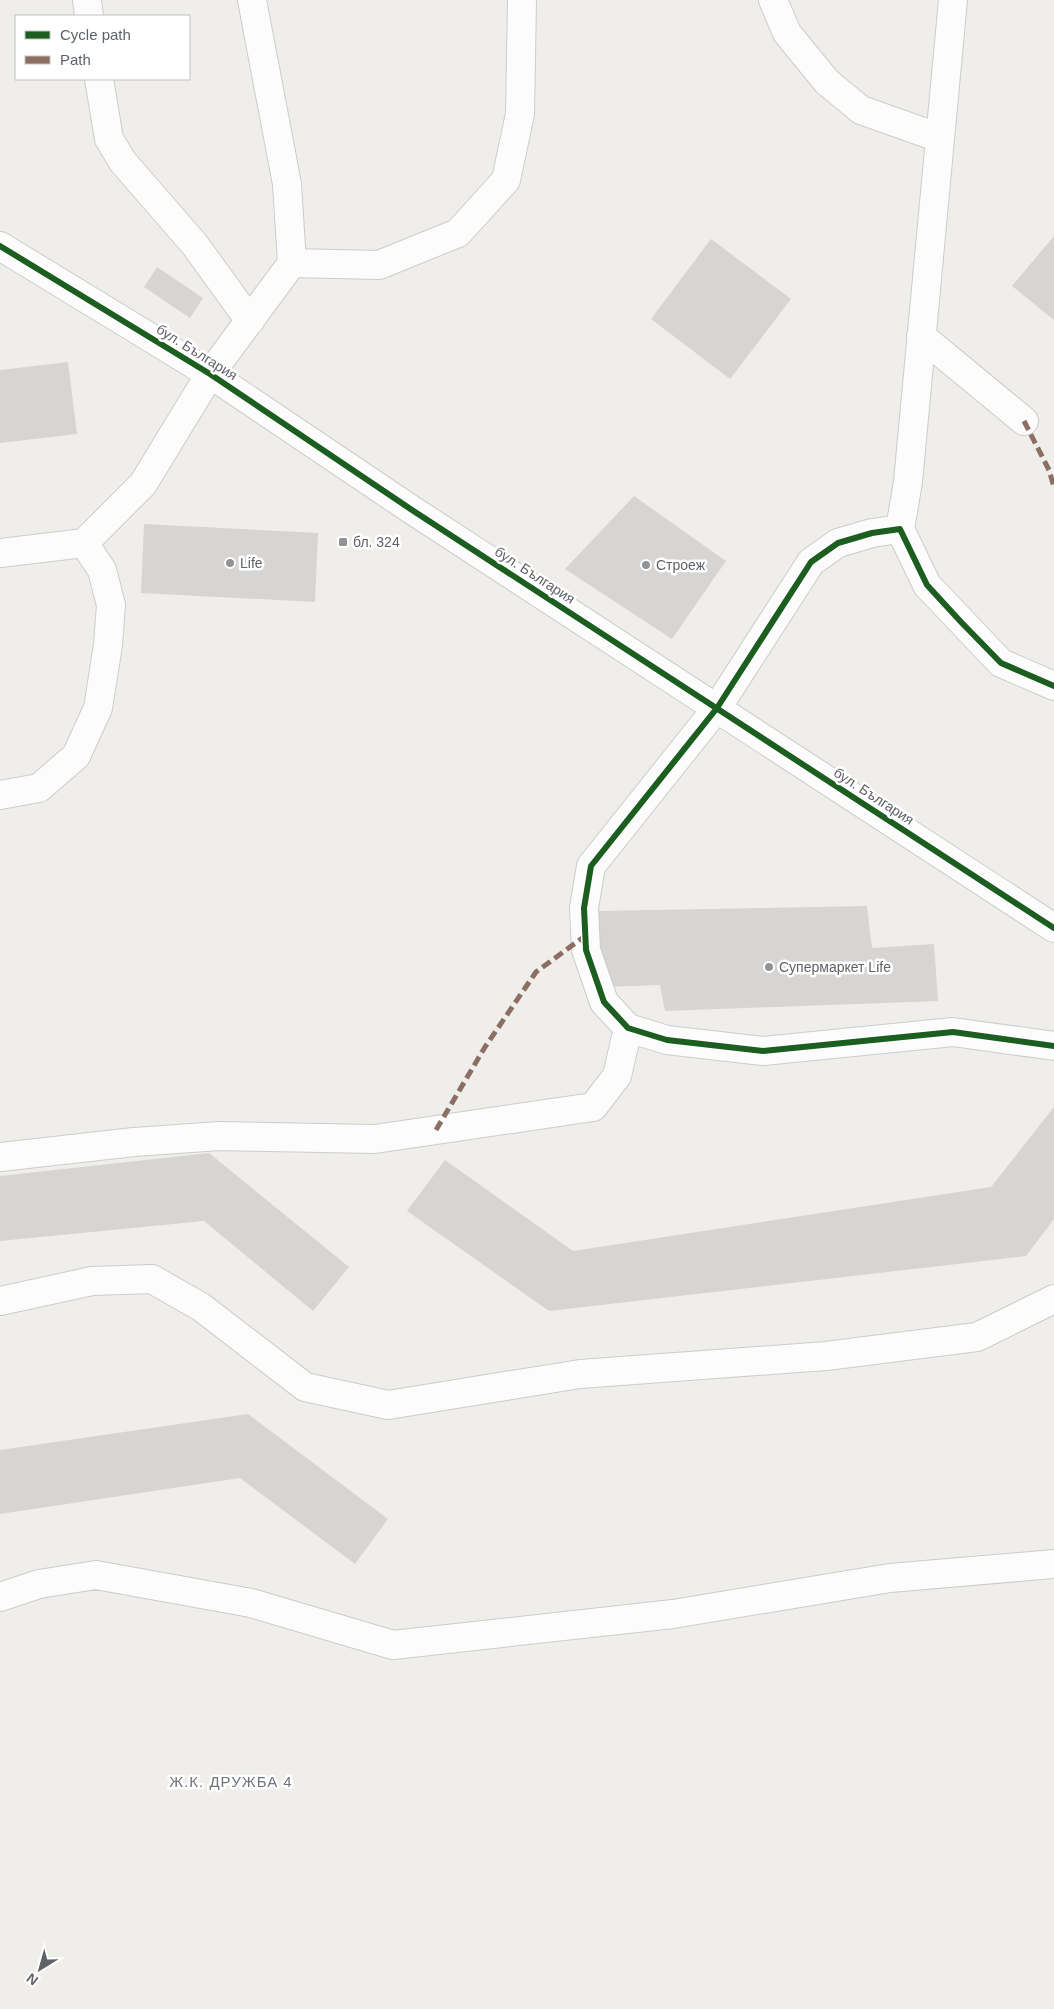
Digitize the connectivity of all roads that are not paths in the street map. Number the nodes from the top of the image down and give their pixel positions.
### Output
1 (87, 0) edge
2 (252, 0) edge
3 (522, 0) edge
4 (774, 0) edge
5 (953, 0) edge
6 (90, 15) edge
7 (99, 80) edge
8 (940, 138) junction
9 (0, 246) edge
10 (292, 263) junction
11 (250, 321) junction
12 (922, 336) junction
13 (210, 374) junction
14 (1024, 421) dead end
15 (900, 529) junction
16 (84, 543) junction
17 (0, 553) edge
18 (1054, 686) edge
19 (717, 708) junction
20 (0, 795) edge
21 (1054, 928) edge
22 (628, 1028) junction
23 (1054, 1046) edge
24 (0, 1157) edge
25 (1054, 1299) edge
26 (0, 1301) edge
27 (1054, 1564) edge
28 (0, 1597) edge

1 - 6 street
2 - 10 street
3 - 10 street
4 - 8 street
5 - 8 street
7 - 11 street
8 - 12 street
9 - 13 street, бул. България
10 - 11 street
11 - 13 street
12 - 14 street
12 - 15 street
13 - 16 street
13 - 19 street, бул. България
15 - 18 street
15 - 19 street
16 - 17 street
16 - 20 street
19 - 21 street, бул. България
19 - 22 street
22 - 23 street
22 - 24 street
25 - 26 street
27 - 28 street

